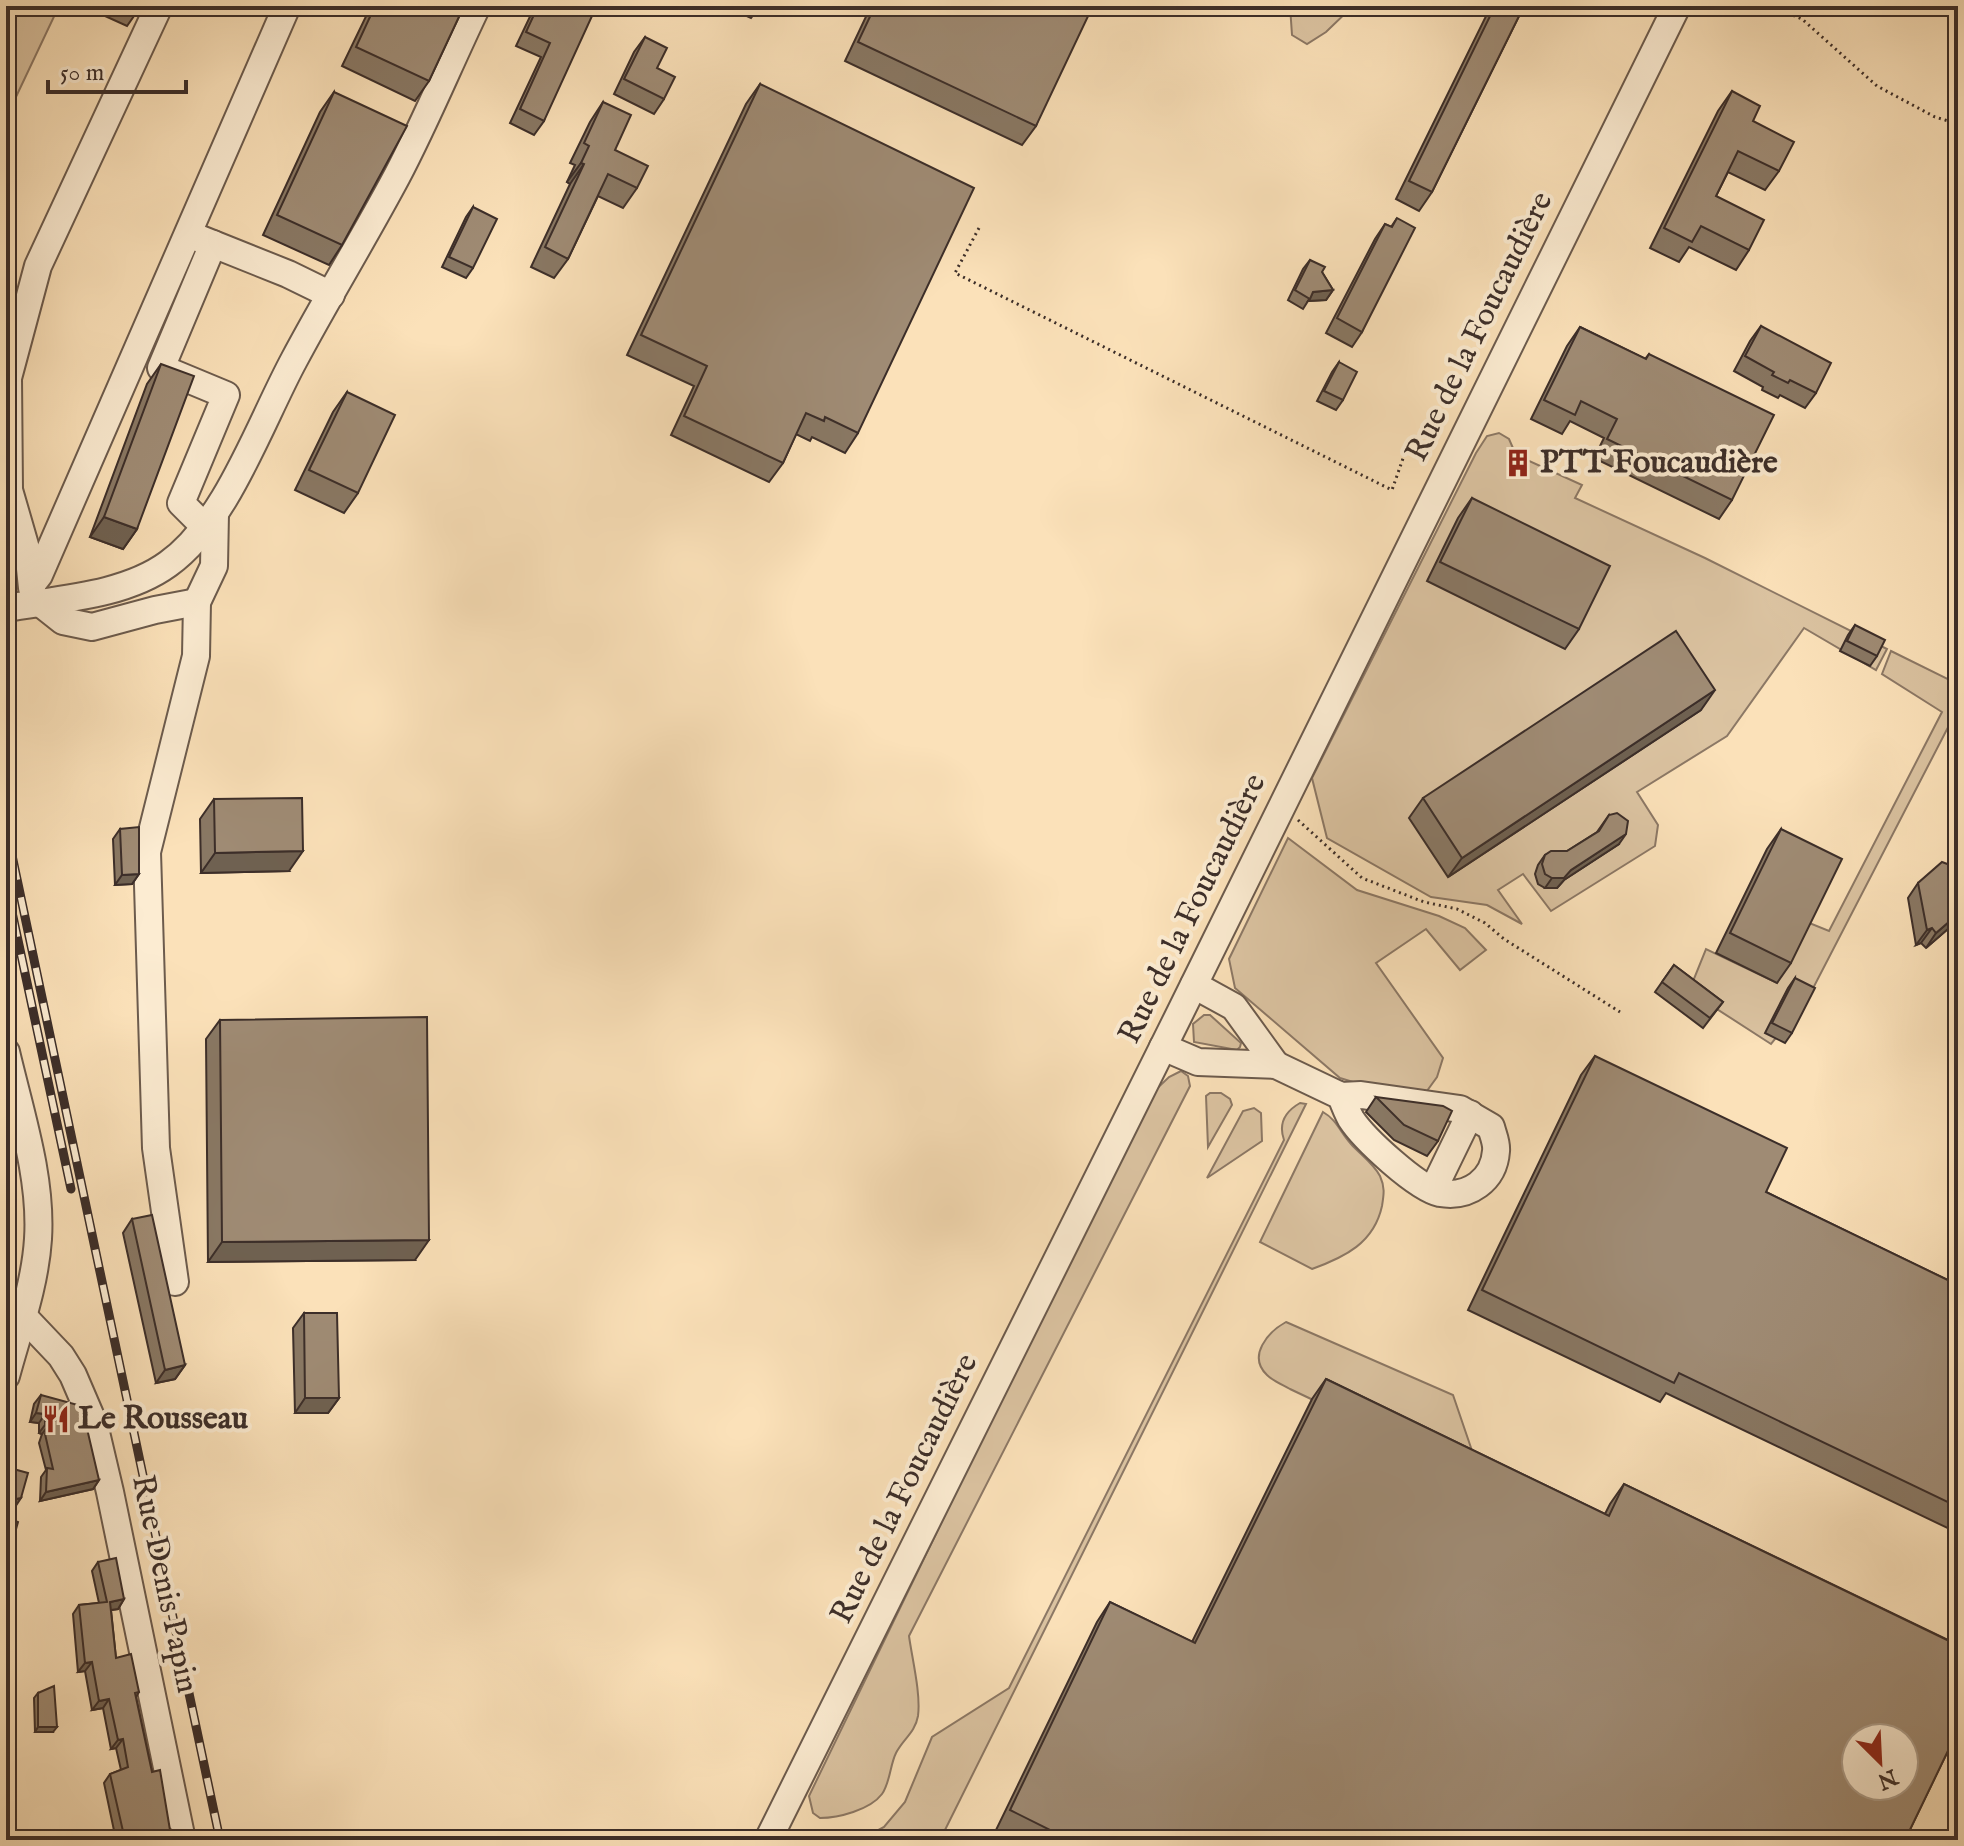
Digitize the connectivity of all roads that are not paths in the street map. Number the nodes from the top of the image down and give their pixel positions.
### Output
1 (159, 6) edge
2 (287, 6) edge
3 (477, 6) edge
4 (1677, 6) edge
5 (187, 233) junction
6 (213, 244) junction
7 (331, 295) junction
8 (210, 519) junction
9 (34, 597) junction
10 (197, 602) junction
11 (6, 608) edge
12 (1194, 985) junction
13 (1163, 1047) junction
14 (6, 1052) edge
15 (1276, 1065) junction
16 (1341, 1096) junction
17 (1470, 1114) junction
18 (6, 1160) edge
19 (32, 1166) junction
20 (1433, 1190) junction
21 (175, 1282) dead end
22 (23, 1316) junction
23 (6, 1376) edge
24 (182, 1840) edge
25 (768, 1840) edge

1 - 9 street
2 - 5 street
3 - 7 street
4 - 12 street, Rue de la Foucaudière
5 - 6 street
5 - 9 street
6 - 7 street
6 - 8 street
7 - 8 street
8 - 9 street
8 - 10 street
9 - 10 street
9 - 11 street
10 - 21 street
12 - 13 street, Rue de la Foucaudière
12 - 15 street
13 - 15 street
13 - 25 street, Rue de la Foucaudière
14 - 19 street
15 - 16 street
16 - 17 street
16 - 20 street
17 - 20 street
17 - 20 street
18 - 19 street
19 - 22 street
22 - 23 street
22 - 24 street, Rue Denis Papin

